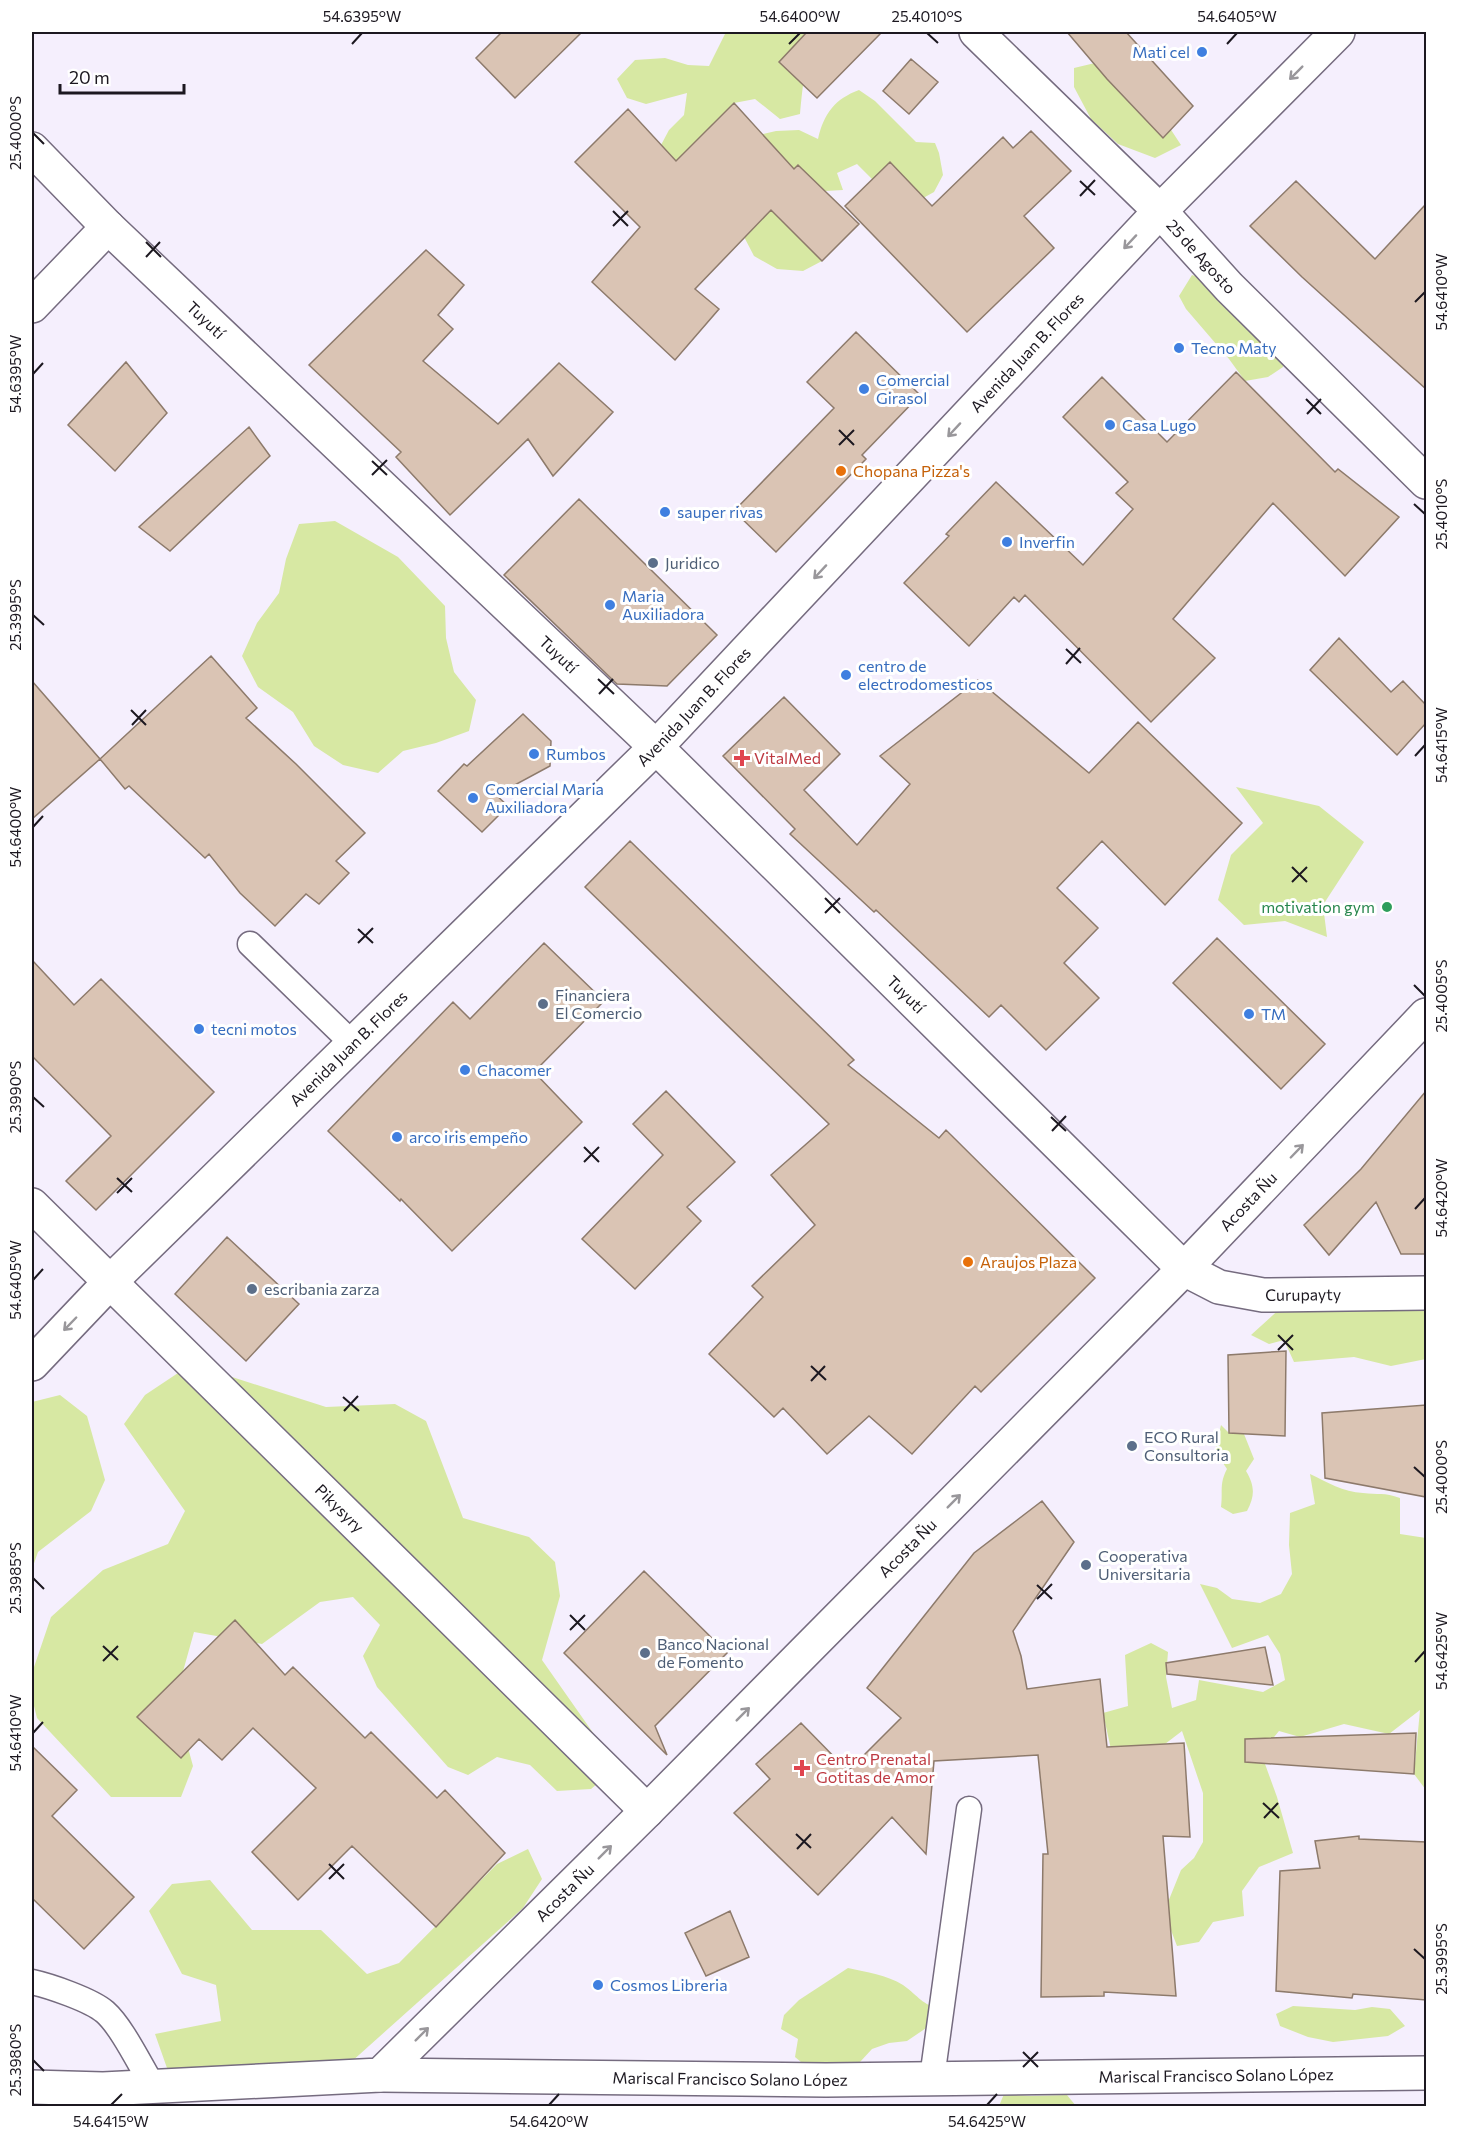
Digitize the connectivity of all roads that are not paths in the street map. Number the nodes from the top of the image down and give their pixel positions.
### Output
1 (976, 32) edge
2 (1338, 32) edge
3 (32, 149) edge
4 (1160, 211) junction
5 (108, 227) junction
6 (32, 306) edge
7 (1426, 482) edge
8 (656, 747) junction
9 (250, 944) dead end
10 (1426, 1015) edge
11 (353, 1044) junction
12 (32, 1205) edge
13 (1184, 1269) junction
14 (109, 1283) junction
15 (1426, 1293) edge
16 (32, 1365) edge
17 (969, 1809) dead end
18 (647, 1811) junction
19 (32, 1982) edge
20 (1426, 2073) edge
21 (380, 2075) junction
22 (932, 2078) junction
23 (153, 2086) junction
24 (32, 2087) edge
25 (826, 2093) edge
26 (104, 2098) edge

1 - 4 street, 25 de Agosto
2 -> 4 street, Avenida Juan B. Flores
3 - 5 street, Tuyutí
4 - 7 street, 25 de Agosto
4 -> 8 street, Avenida Juan B. Flores
5 - 6 street
5 - 8 street, Tuyutí
8 - 11 street, Avenida Juan B. Flores
8 - 13 street, Tuyutí
9 - 11 lane
13 -> 10 street, Acosta Ñu
11 - 14 street, Avenida Juan B. Flores
12 - 14 street, Pikysyry
13 - 15 street, Curupayty
18 -> 13 street, Acosta Ñu
14 -> 16 street, Avenida Juan B. Flores
14 - 18 street, Pikysyry
17 - 22 lane
21 -> 18 street, Acosta Ñu
19 - 23 lane
20 - 22 street, Mariscal Francisco Solano López
21 - 23 street, Mariscal Francisco Solano López
21 - 25 street, Mariscal Francisco Solano López
22 - 25 street, Mariscal Francisco Solano López
23 - 26 street, Mariscal Francisco Solano López
24 - 26 street, Mariscal Francisco Solano López

